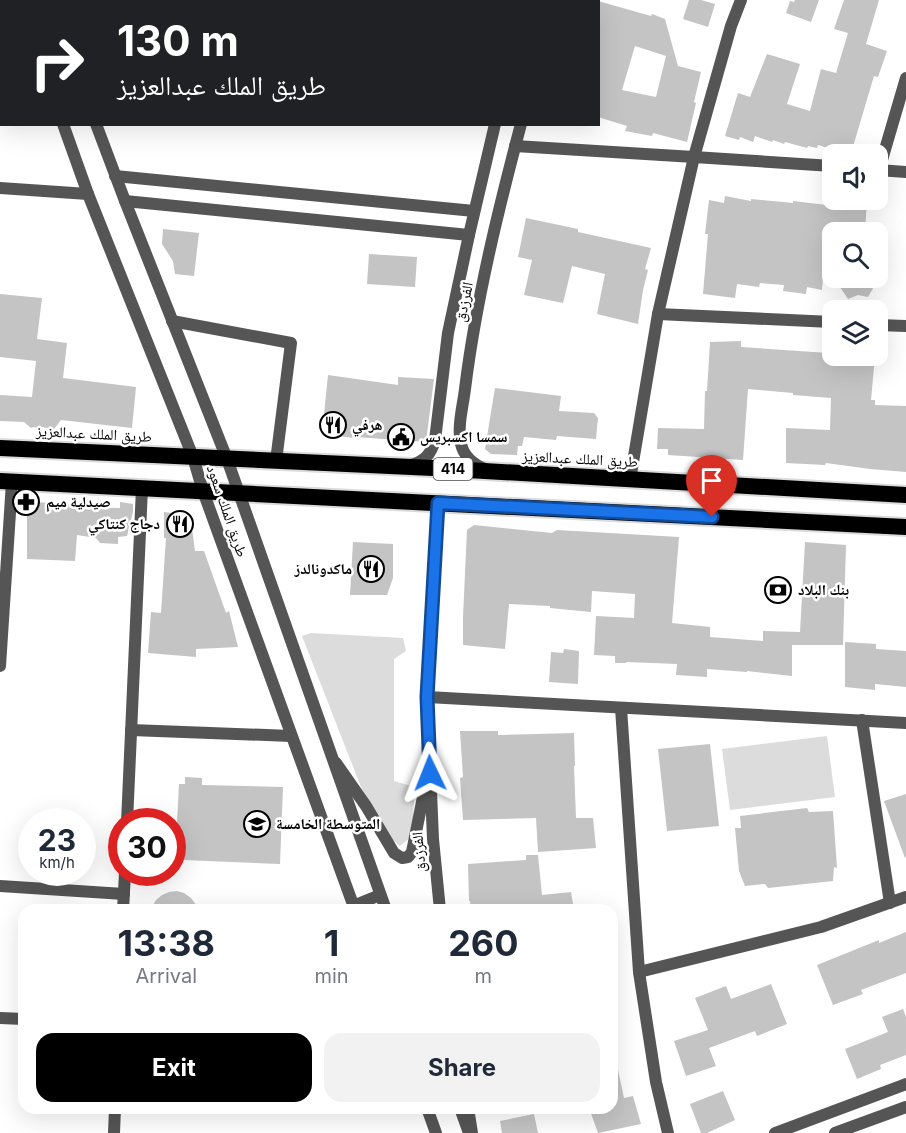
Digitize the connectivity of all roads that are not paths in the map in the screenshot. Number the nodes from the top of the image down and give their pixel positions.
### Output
1 (741, 0) edge
2 (906, 78) edge
3 (64, 126) edge
4 (97, 126) edge
5 (495, 126) edge
6 (520, 126) edge
7 (886, 144) edge
8 (515, 146) junction
9 (694, 157) junction
10 (822, 165) edge
11 (888, 171) edge
12 (906, 172) edge
13 (115, 176) junction
14 (0, 188) edge
15 (88, 194) junction
16 (124, 201) junction
17 (474, 210) junction
18 (469, 235) junction
19 (658, 314) junction
20 (172, 321) junction
21 (822, 322) edge
22 (888, 325) edge
23 (906, 326) edge
24 (0, 448) edge
25 (193, 457) junction
26 (227, 459) junction
27 (276, 461) junction
28 (406, 467) junction
29 (492, 472) junction
30 (630, 480) junction
31 (6, 482) edge
32 (142, 488) junction
33 (203, 491) junction
34 (238, 493) junction
35 (906, 495) edge
36 (438, 503) junction
37 (906, 527) edge
38 (1, 631) edge
39 (0, 666) edge
40 (427, 697) junction
41 (621, 708) junction
42 (862, 720) junction
43 (906, 723) edge
44 (131, 730) junction
45 (291, 736) junction
46 (331, 757) junction
47 (429, 763) junction
48 (128, 808) edge
49 (0, 886) edge
50 (124, 886) edge
51 (124, 894) junction
52 (380, 895) junction
53 (906, 897) edge
54 (890, 903) junction
55 (123, 904) edge
56 (353, 904) edge
57 (362, 904) edge
58 (384, 904) edge
59 (439, 904) edge
60 (639, 972) junction
61 (0, 1018) edge
62 (18, 1019) edge
63 (906, 1084) edge
64 (906, 1107) edge
65 (115, 1114) edge
66 (429, 1114) edge
67 (463, 1114) edge
68 (469, 1114) edge
69 (114, 1133) edge
70 (436, 1133) edge
71 (471, 1133) edge
72 (668, 1133) edge
73 (775, 1133) edge
74 (835, 1133) edge

1 - 9 street
2 - 7 street
3 - 15 street, طريق الملك سعود
4 - 13 street, طريق الملك سعود
5 - 17 street, الفرزدق
6 - 8 street, الفرزدق
8 - 9 street
8 - 29 street, الفرزدق
9 - 10 street
9 - 19 street
11 - 12 street
13 - 16 street, طريق الملك سعود
13 - 17 street
14 - 15 street
15 - 25 street, طريق الملك سعود
16 - 18 street
16 - 20 street, طريق الملك سعود
17 - 18 street, الفرزدق
18 - 28 street, الفرزدق
19 - 21 street
19 - 30 street
20 - 26 street, طريق الملك سعود
20 - 27 street
22 - 23 street
24 - 25 highway, طريق الملك عبدالعزيز / 414
25 - 26 highway, طريق الملك عبدالعزيز / 414
25 - 33 street, طريق الملك سعود
26 - 27 highway, طريق الملك عبدالعزيز / 414
26 - 34 street, طريق الملك سعود
27 - 28 highway, طريق الملك عبدالعزيز / 414
28 - 29 highway, طريق الملك عبدالعزيز / 414
29 - 30 highway, طريق الملك عبدالعزيز / 414
30 - 35 highway, طريق الملك عبدالعزيز / 414
31 - 32 highway
31 - 38 street
32 - 33 highway
32 - 44 street
33 - 34 highway
33 - 45 street, طريق الملك سعود
34 - 36 highway
34 - 46 street, طريق الملك سعود
36 - 37 highway
36 - 40 street, الفرزدق
38 - 39 street
40 - 41 street
40 - 47 street, الفرزدق
41 - 42 street
41 - 60 street
42 - 43 street
42 - 54 street
44 - 45 street
44 - 48 street
45 - 56 street, طريق الملك سعود
46 - 47 street
46 - 52 street, طريق الملك سعود
47 - 59 street, الفرزدق
49 - 51 street
50 - 51 street
51 - 55 street
52 - 57 street
52 - 58 street, طريق الملك سعود
53 - 54 street
54 - 60 street
60 - 72 street
61 - 62 street
63 - 73 street
64 - 74 street
65 - 69 street
66 - 70 street
67 - 71 street
68 - 71 street

